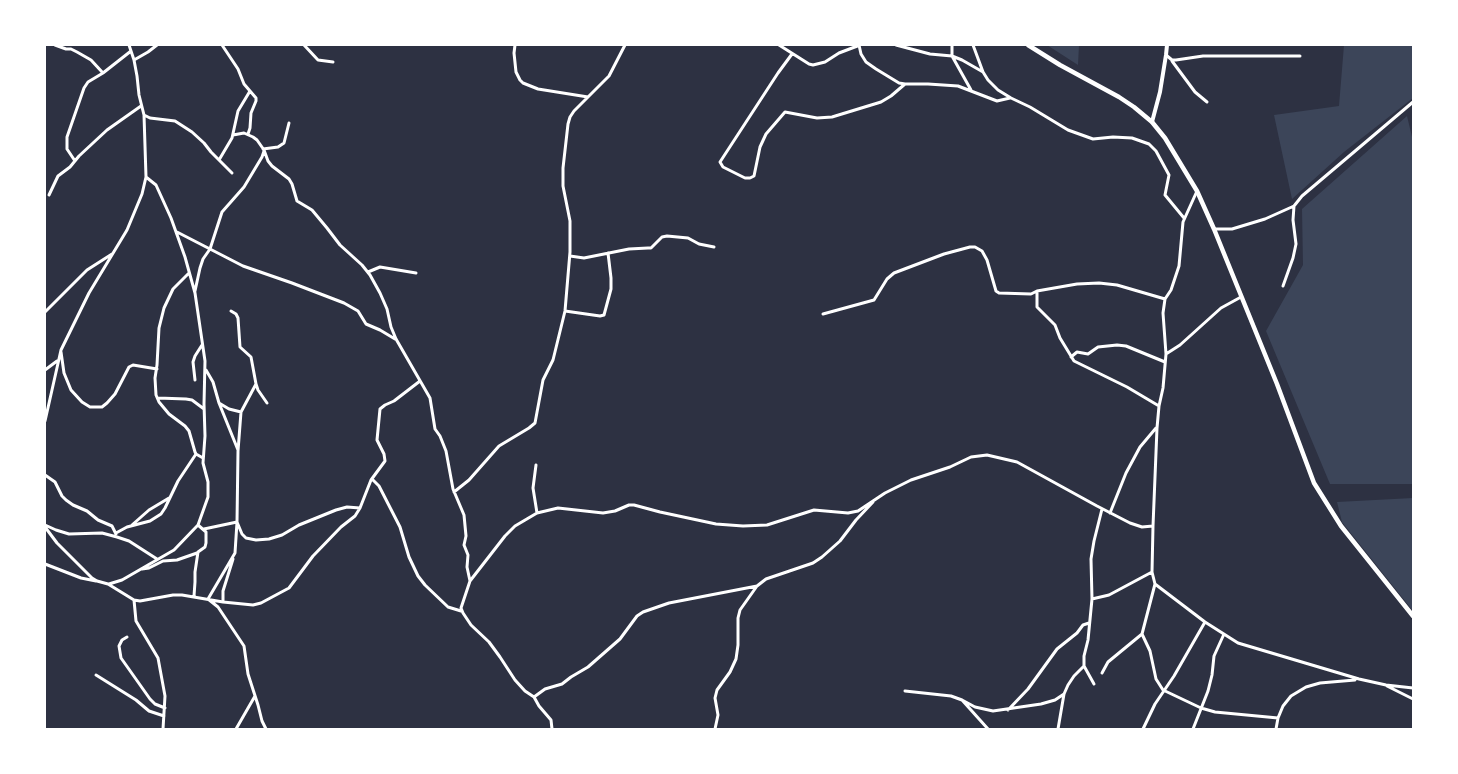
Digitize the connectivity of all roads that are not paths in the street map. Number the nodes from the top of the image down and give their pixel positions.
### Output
1 (55, 45) edge
2 (129, 45) edge
3 (157, 45) edge
4 (222, 45) edge
5 (304, 45) edge
6 (515, 45) edge
7 (625, 45) edge
8 (779, 45) edge
9 (860, 45) edge
10 (896, 45) edge
11 (952, 45) edge
12 (973, 45) edge
13 (1028, 45) edge
14 (1167, 45) edge
15 (131, 51) junction
16 (792, 54) junction
17 (1166, 55) junction
18 (952, 56) junction
19 (1300, 56) dead end
20 (134, 60) junction
21 (1172, 60) junction
22 (333, 62) dead end
23 (103, 72) junction
24 (984, 72) junction
25 (906, 84) junction
26 (971, 90) junction
27 (250, 91) junction
28 (588, 98) junction
29 (1010, 98) junction
30 (1207, 102) dead end
31 (1413, 102) edge
32 (141, 106) junction
33 (144, 115) junction
34 (1152, 122) junction
35 (290, 123) dead end
36 (248, 134) junction
37 (233, 135) junction
38 (263, 150) junction
39 (219, 160) junction
40 (75, 161) junction
41 (232, 173) dead end
42 (146, 177) junction
43 (1197, 191) junction
44 (50, 195) dead end
45 (1294, 206) junction
46 (1184, 218) junction
47 (1214, 229) junction
48 (177, 232) junction
49 (714, 246) dead end
50 (210, 249) junction
51 (114, 252) junction
52 (608, 253) junction
53 (570, 256) junction
54 (368, 272) junction
55 (416, 272) dead end
56 (190, 273) junction
57 (1283, 286) dead end
58 (1037, 291) junction
59 (194, 293) junction
60 (1241, 296) junction
61 (1165, 300) junction
62 (231, 311) dead end
63 (566, 311) junction
64 (45, 312) edge
65 (823, 314) dead end
66 (396, 339) junction
67 (203, 344) junction
68 (61, 350) junction
69 (1166, 354) junction
70 (1071, 357) junction
71 (58, 361) junction
72 (1165, 362) junction
73 (205, 368) junction
74 (156, 369) junction
75 (45, 370) edge
76 (195, 380) dead end
77 (420, 381) junction
78 (256, 384) junction
79 (158, 398) junction
80 (218, 402) junction
81 (267, 403) dead end
82 (1159, 406) junction
83 (204, 410) junction
84 (241, 412) junction
85 (45, 421) edge
86 (1157, 428) junction
87 (238, 451) junction
88 (196, 454) junction
89 (203, 458) junction
90 (536, 465) dead end
91 (45, 475) edge
92 (371, 480) junction
93 (454, 492) junction
94 (170, 498) junction
95 (876, 499) junction
96 (360, 508) junction
97 (1102, 509) junction
98 (537, 513) junction
99 (1110, 513) junction
100 (238, 522) junction
101 (132, 525) junction
102 (198, 525) junction
103 (45, 526) edge
104 (1152, 526) junction
105 (204, 529) junction
106 (116, 535) junction
107 (198, 552) junction
108 (235, 553) junction
109 (157, 559) junction
110 (45, 564) edge
111 (140, 570) junction
112 (1152, 572) junction
113 (97, 581) junction
114 (470, 581) junction
115 (108, 584) junction
116 (1155, 584) junction
117 (756, 586) junction
118 (194, 596) junction
119 (208, 599) junction
120 (1092, 599) junction
121 (134, 600) junction
122 (223, 602) junction
123 (461, 611) junction
124 (1413, 616) edge
125 (1206, 622) junction
126 (1089, 623) junction
127 (1142, 634) junction
128 (1224, 634) junction
129 (126, 638) dead end
130 (1084, 666) junction
131 (1102, 673) dead end
132 (96, 675) dead end
133 (1359, 679) junction
134 (1094, 684) dead end
135 (1386, 685) junction
136 (1413, 688) edge
137 (1163, 690) junction
138 (905, 691) dead end
139 (1064, 694) junction
140 (255, 695) junction
141 (534, 697) junction
142 (1413, 699) edge
143 (962, 700) junction
144 (165, 708) junction
145 (1201, 708) junction
146 (1008, 710) junction
147 (164, 716) junction
148 (1278, 718) junction
149 (163, 729) edge
150 (236, 729) edge
151 (266, 729) edge
152 (552, 729) edge
153 (715, 729) edge
154 (988, 729) edge
155 (1058, 729) edge
156 (1142, 729) edge
157 (1193, 729) edge
158 (1276, 729) edge

1 - 23 street
2 - 15 street
3 - 20 street
4 - 27 street
5 - 22 street
6 - 28 street
7 - 28 street
8 - 16 street
9 - 16 street
9 - 25 street
10 - 18 street
11 - 18 street
12 - 24 street
13 - 34 main road
14 - 17 street
15 - 20 street
15 - 23 street
16 - 25 street
17 - 21 street
17 - 34 street
18 - 24 street
18 - 26 street
19 - 21 street
20 - 32 street
21 - 30 street
23 - 40 street
24 - 29 street
25 - 26 street
26 - 29 street
27 - 36 street
27 - 37 street
28 - 53 street
29 - 46 street
31 - 45 street
32 - 33 street
32 - 40 street
33 - 39 street
33 - 42 street
34 - 43 main road
35 - 38 street
36 - 37 street
36 - 38 street
37 - 39 street
38 - 50 street
38 - 54 street
39 - 41 street
40 - 44 street
42 - 48 street
42 - 51 street
43 - 46 street
43 - 47 main road
45 - 47 street
45 - 57 street
46 - 61 street
47 - 60 main road
48 - 50 street
48 - 56 street
49 - 52 street
50 - 59 street
50 - 66 street
51 - 64 street
51 - 68 street
52 - 53 street
52 - 63 street
53 - 63 street
54 - 55 street
54 - 66 street
56 - 59 street
56 - 74 street
58 - 61 street
58 - 65 street
58 - 70 street
59 - 67 street
60 - 69 street
60 - 124 main road
61 - 69 street
62 - 78 street
63 - 93 street
66 - 77 street
67 - 73 street
67 - 76 street
68 - 71 street
68 - 74 street
69 - 72 street
70 - 72 street
70 - 82 street
71 - 75 street
71 - 85 street
72 - 82 street
73 - 80 street
73 - 83 street
74 - 79 street
77 - 92 street
77 - 93 street
78 - 81 street
78 - 84 street
79 - 83 street
79 - 88 street
80 - 84 street
80 - 87 street
82 - 86 street
83 - 89 street
84 - 87 street
86 - 99 street
86 - 104 street
87 - 100 street
88 - 89 street
88 - 94 street
89 - 102 street
90 - 98 street
91 - 106 street
92 - 96 street
92 - 123 street
93 - 114 street
94 - 101 street
94 - 101 street
95 - 97 street
95 - 98 street
95 - 117 street
96 - 100 street
96 - 122 street
97 - 99 street
97 - 120 street
98 - 114 street
99 - 104 street
100 - 105 street
100 - 108 street
101 - 106 street
102 - 105 street
102 - 109 street
103 - 106 street
103 - 113 street
104 - 112 street
105 - 107 street
106 - 109 street
107 - 111 street
107 - 118 street
108 - 119 street
108 - 122 street
109 - 111 street
110 - 113 street
111 - 115 street
112 - 116 street
112 - 120 street
113 - 115 street
114 - 123 street
115 - 121 street
116 - 125 street
116 - 127 street
117 - 141 street
117 - 153 street
118 - 119 street
118 - 121 street
119 - 122 street
119 - 140 street
120 - 126 street
121 - 144 street
123 - 141 street
125 - 128 street
125 - 137 street
126 - 130 street
126 - 146 street
127 - 131 street
127 - 137 street
128 - 133 street
128 - 145 street
129 - 144 street
130 - 134 street
130 - 139 street
132 - 147 street
133 - 135 street
133 - 148 street
135 - 136 street
135 - 142 street
137 - 145 street
137 - 156 street
138 - 143 street
139 - 146 street
139 - 155 street
140 - 150 street
140 - 151 street
141 - 152 street
143 - 146 street
143 - 154 street
144 - 147 street
145 - 148 street
145 - 157 street
147 - 149 street
148 - 158 street

